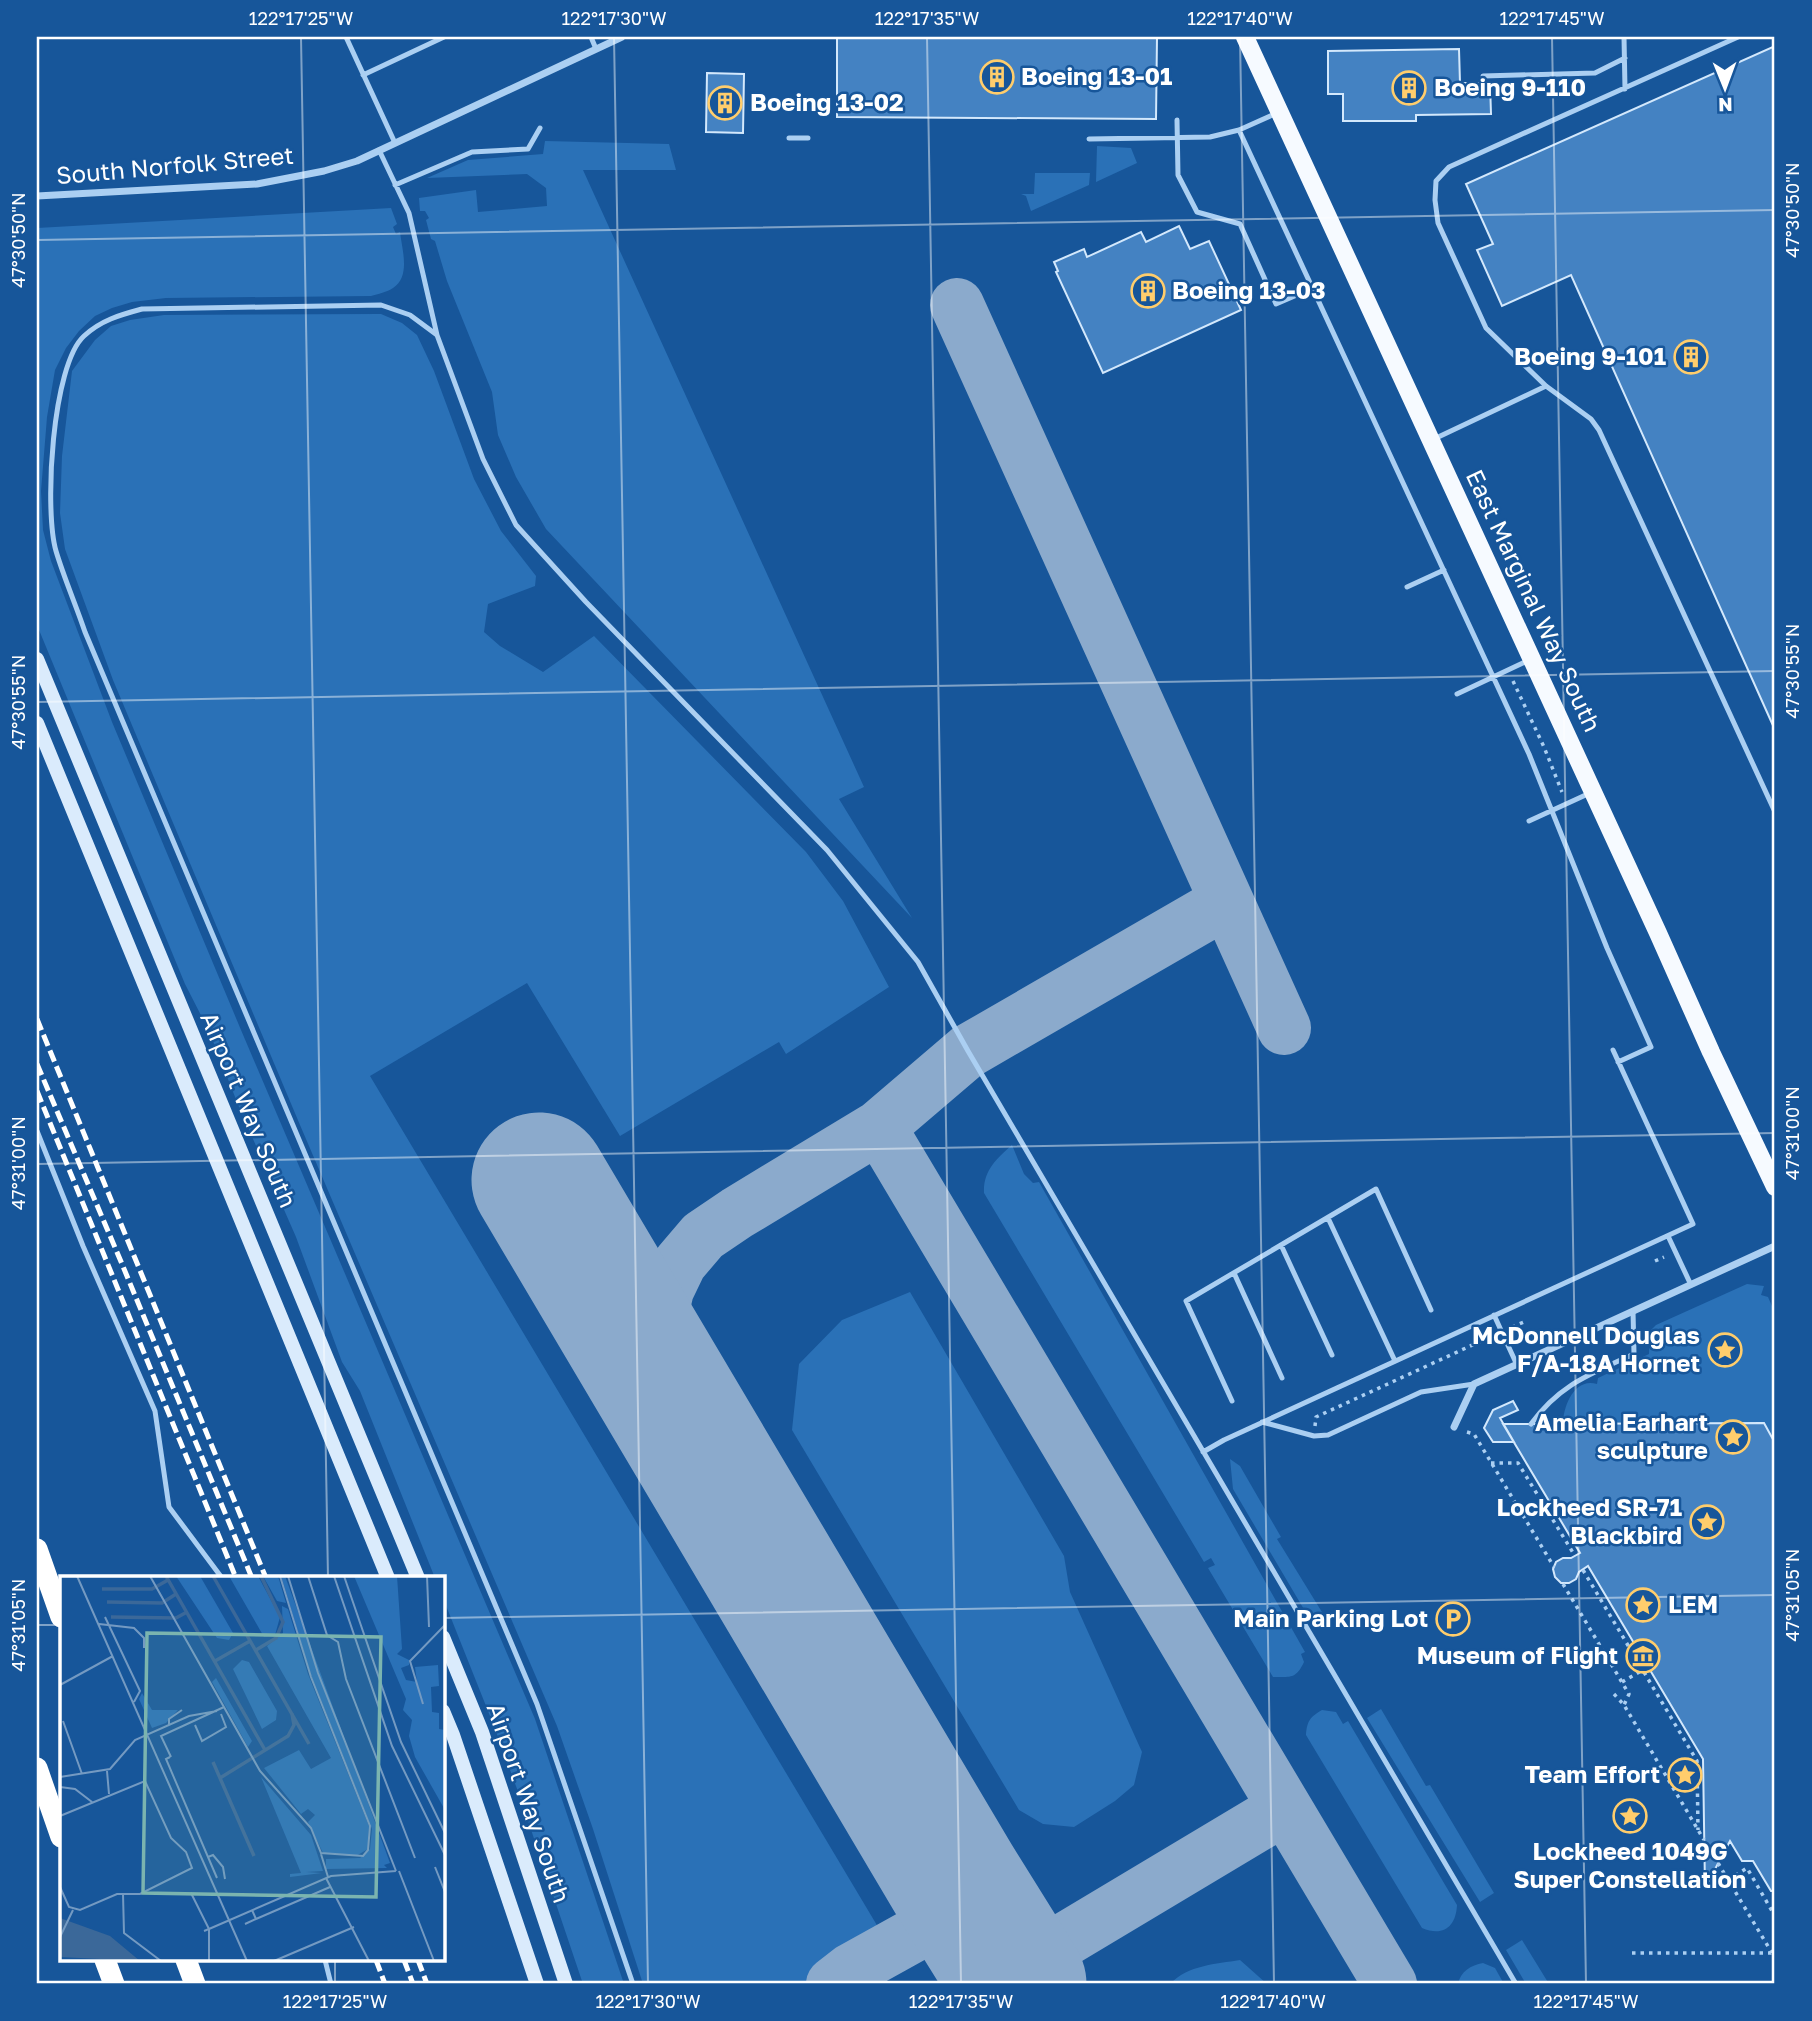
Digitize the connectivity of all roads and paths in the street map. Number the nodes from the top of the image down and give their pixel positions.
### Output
1 (346, 37) edge
2 (444, 37) edge
3 (591, 37) edge
4 (622, 37) edge
5 (1245, 37) edge
6 (1624, 37) edge
7 (1738, 37) edge
8 (596, 49) junction
9 (1625, 58) junction
10 (363, 75) junction
11 (1483, 76) dead end
12 (1625, 89) junction
13 (1280, 112) junction
14 (1177, 120) dead end
15 (540, 128) dead end
16 (1239, 130) junction
17 (789, 138) dead end
18 (808, 138) dead end
19 (1089, 139) dead end
20 (1177, 139) junction
21 (395, 143) junction
22 (379, 150) junction
23 (395, 185) junction
24 (37, 196) edge
25 (1313, 288) junction
26 (437, 335) junction
27 (1546, 386) junction
28 (1431, 440) junction
29 (1444, 570) junction
30 (1407, 587) dead end
31 (37, 659) edge
32 (1532, 659) junction
33 (1508, 670) junction
34 (1493, 677) junction
35 (1457, 694) dead end
36 (37, 723) edge
37 (1593, 792) junction
38 (1567, 804) junction
39 (1552, 811) junction
40 (1775, 812) edge
41 (1530, 821) dead end
42 (1613, 1050) dead end
43 (1618, 1062) junction
44 (37, 1131) edge
45 (1775, 1187) edge
46 (1328, 1218) junction
47 (1668, 1236) junction
48 (1281, 1245) junction
49 (1775, 1246) edge
50 (1234, 1273) junction
51 (1691, 1285) junction
52 (1431, 1310) dead end
53 (1633, 1311) junction
54 (1494, 1315) junction
55 (1526, 1321) dead end
56 (1502, 1332) junction
57 (1332, 1356) dead end
58 (1395, 1361) junction
59 (1517, 1364) junction
60 (1282, 1378) dead end
61 (1474, 1384) junction
62 (1232, 1401) dead end
63 (1262, 1422) junction
64 (1531, 1424) dead end
65 (1454, 1427) joint
66 (1314, 1436) junction
67 (1203, 1452) junction
68 (1491, 1463) junction
69 (37, 1549) edge
70 (1574, 1556) dead end
71 (1553, 1567) dead end
72 (1583, 1570) dead end
73 (221, 1576) edge
74 (387, 1576) edge
75 (417, 1576) edge
76 (1563, 1584) dead end
77 (60, 1614) edge
78 (444, 1639) edge
79 (1643, 1670) junction
80 (1622, 1682) junction
81 (1614, 1694) dead end
82 (1623, 1705) junction
83 (444, 1714) edge
84 (37, 1768) edge
85 (1698, 1830) junction
86 (60, 1834) edge
87 (1704, 1840) dead end
88 (1718, 1863) dead end
89 (1728, 1880) junction
90 (1775, 1916) edge
91 (1632, 1953) dead end
92 (1773, 1953) edge
93 (106, 1962) edge
94 (187, 1962) edge
95 (326, 1962) edge
96 (114, 1984) edge
97 (195, 1984) edge
98 (331, 1984) edge
99 (537, 1984) edge
100 (566, 1984) edge
101 (633, 1984) edge
102 (1516, 1984) edge

1 - 10 lane
2 - 10 lane
3 - 8 lane
4 - 8 street, South Norfolk Street
5 - 13 main road, East Marginal Way South
6 - 9 lane
7 - 12 lane
8 - 21 street, South Norfolk Street
9 - 11 lane
9 - 12 lane
10 - 21 lane
12 - 27 lane
13 - 16 lane
13 - 28 main road, East Marginal Way South
14 - 20 lane
15 - 23 lane
16 - 20 lane
16 - 25 lane
17 - 18 lane
19 - 20 lane
20 - 25 lane
21 - 22 street, South Norfolk Street
22 - 23 lane
22 - 24 street, South Norfolk Street
23 - 26 lane
25 - 29 lane
26 - 67 lane
26 - 101 lane
27 - 28 lane
27 - 40 lane
28 - 32 main road, East Marginal Way South
29 - 30 lane
29 - 34 lane
31 - 75 main road, Airport Way South
32 - 33 lane
32 - 37 main road, East Marginal Way South
33 - 34 lane
33 - 38 path
34 - 35 lane
34 - 39 lane
36 - 74 main road, Airport Way South
37 - 38 lane
37 - 45 main road, East Marginal Way South
38 - 39 lane
39 - 41 lane
39 - 43 lane
42 - 43 lane
43 - 47 lane
44 - 73 lane
46 - 48 lane
46 - 52 lane
46 - 58 lane
47 - 51 lane
47 - 54 lane
48 - 50 lane
48 - 57 lane
49 - 51 street
50 - 60 lane
50 - 62 lane
51 - 53 street
53 - 59 street
53 - 64 lane
54 - 56 lane
54 - 58 lane
55 - 56 path
56 - 59 lane
56 - 66 path
58 - 63 lane
59 - 61 street
61 - 65 street
61 - 66 lane
63 - 66 lane
63 - 67 lane
65 - 68 path
67 - 102 lane
68 - 70 path
68 - 71 path
69 - 77 highway
72 - 79 path
76 - 80 path
78 - 100 main road, Airport Way South
79 - 80 path
79 - 85 path
80 - 82 path
81 - 82 path
82 - 85 path
83 - 99 main road, Airport Way South
84 - 86 highway
85 - 87 path
88 - 89 path
89 - 90 path
89 - 92 path
91 - 92 path
93 - 96 highway
94 - 97 highway
95 - 98 lane

